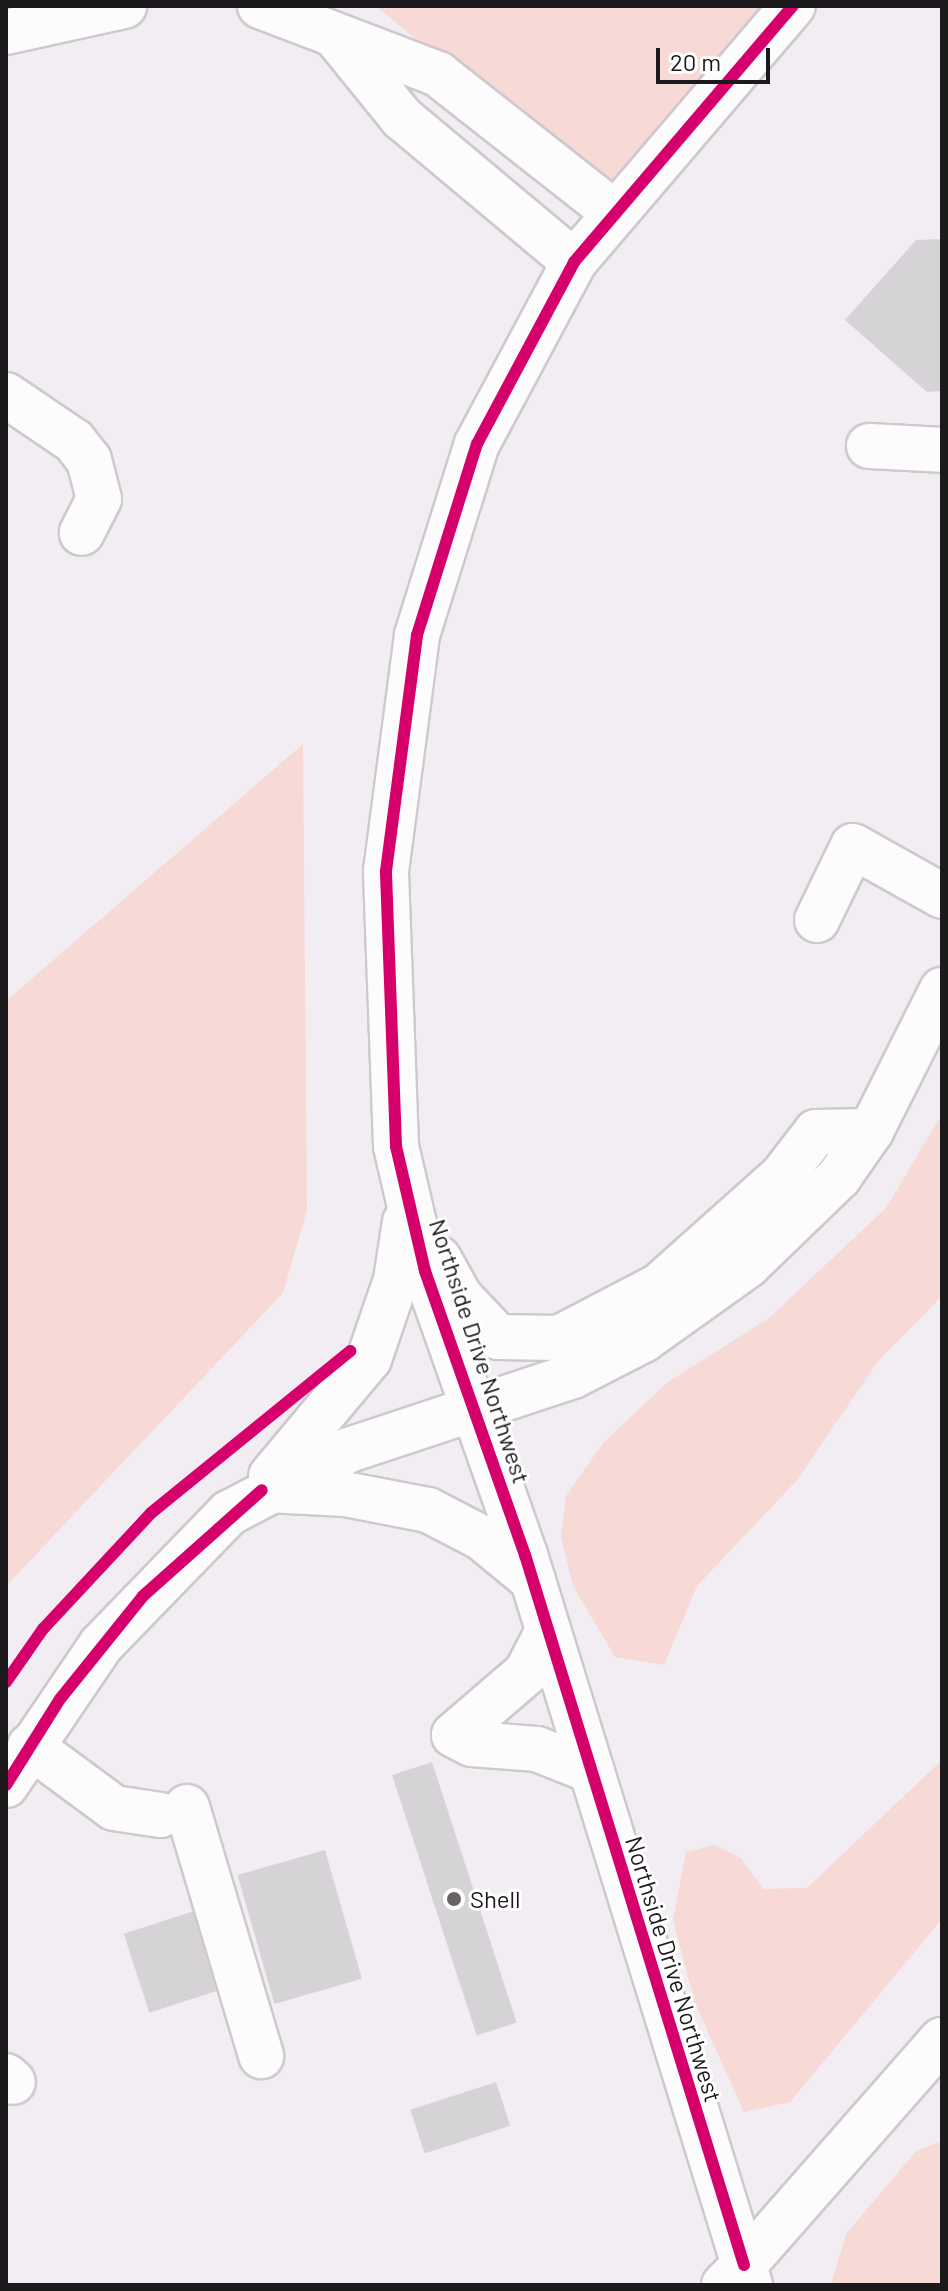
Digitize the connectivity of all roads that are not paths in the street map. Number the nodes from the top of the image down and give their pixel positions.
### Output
1 (124, 6) edge
2 (260, 6) edge
3 (793, 6) edge
4 (6, 32) edge
5 (336, 36) junction
6 (612, 211) junction
7 (574, 262) junction
8 (6, 395) edge
9 (869, 446) dead end
10 (942, 450) edge
11 (82, 533) dead end
12 (942, 896) edge
13 (817, 920) dead end
14 (942, 990) edge
15 (871, 1131) junction
16 (408, 1200) junction
17 (476, 1409) junction
18 (255, 1495) junction
19 (533, 1580) junction
20 (548, 1631) junction
21 (30, 1746) junction
22 (592, 1771) junction
23 (6, 1785) edge
24 (942, 2040) edge
25 (261, 2056) dead end
26 (739, 2278) edge

1 - 4 street
2 - 5 street
3 - 6 street, Northside Drive Northwest
5 - 6 street
5 - 7 street
6 - 7 street, Northside Drive Northwest
7 - 16 street, Northside Drive Northwest
8 - 11 street
9 - 10 street
12 - 13 street
14 - 15 street
15 - 16 street
15 - 17 street
16 - 17 street, Northside Drive Northwest
16 - 18 street
17 - 18 street
17 - 19 street, Northside Drive Northwest
18 - 19 street
18 - 21 street
19 - 20 street, Northside Drive Northwest
20 - 22 street, Northside Drive Northwest
20 - 22 street
21 - 23 street
21 - 25 street
22 - 26 street, Northside Drive Northwest
24 - 26 street

